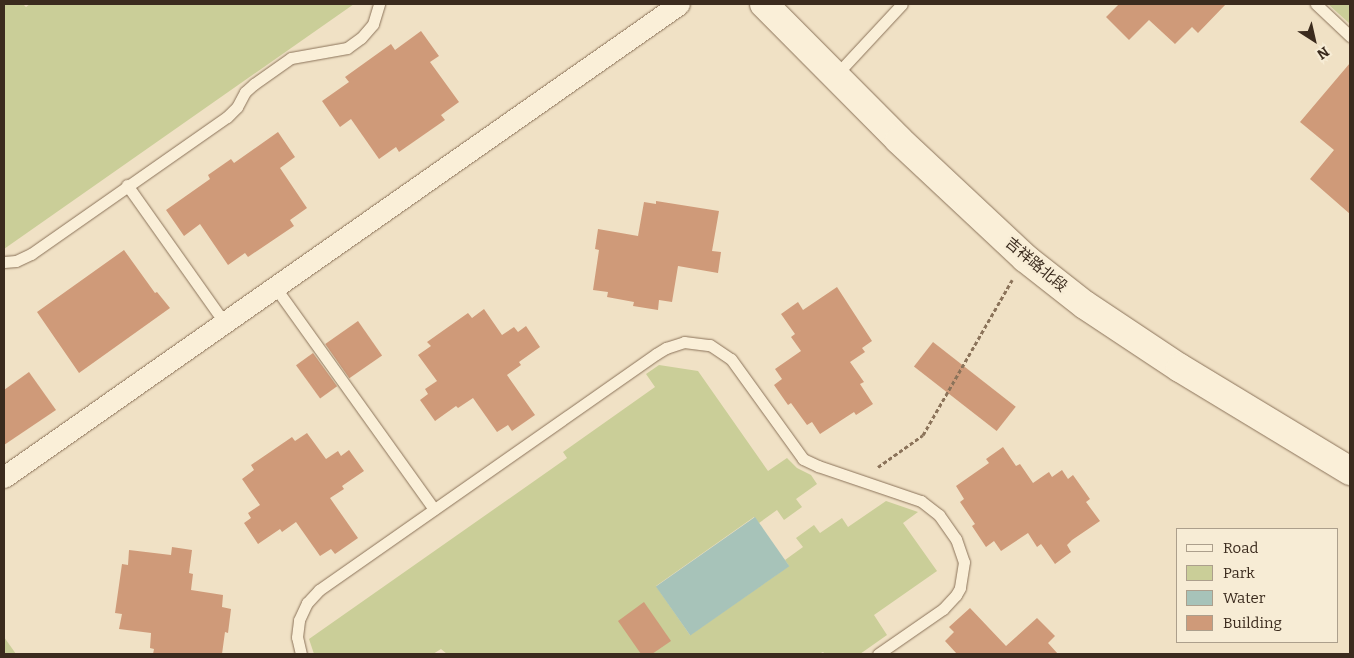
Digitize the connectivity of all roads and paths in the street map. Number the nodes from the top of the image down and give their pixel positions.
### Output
1 (379, 4) edge
2 (679, 4) edge
3 (764, 4) edge
4 (902, 4) edge
5 (1316, 4) edge
6 (1350, 36) edge
7 (835, 76) junction
8 (127, 185) junction
9 (1025, 258) junction
10 (4, 262) edge
11 (274, 287) junction
12 (224, 322) junction
13 (1350, 471) edge
14 (4, 476) edge
15 (859, 480) junction
16 (434, 509) junction
17 (302, 654) edge
18 (878, 654) edge

1 - 8 lane
2 - 11 street
3 - 7 street, 吉祥路北段
4 - 7 lane
5 - 6 lane
7 - 9 street, 吉祥路北段
8 - 10 lane
8 - 12 lane
9 - 13 street, 吉祥路北段
9 - 15 path
11 - 12 street
11 - 16 lane
12 - 14 street
15 - 16 lane
15 - 18 lane
16 - 17 lane

